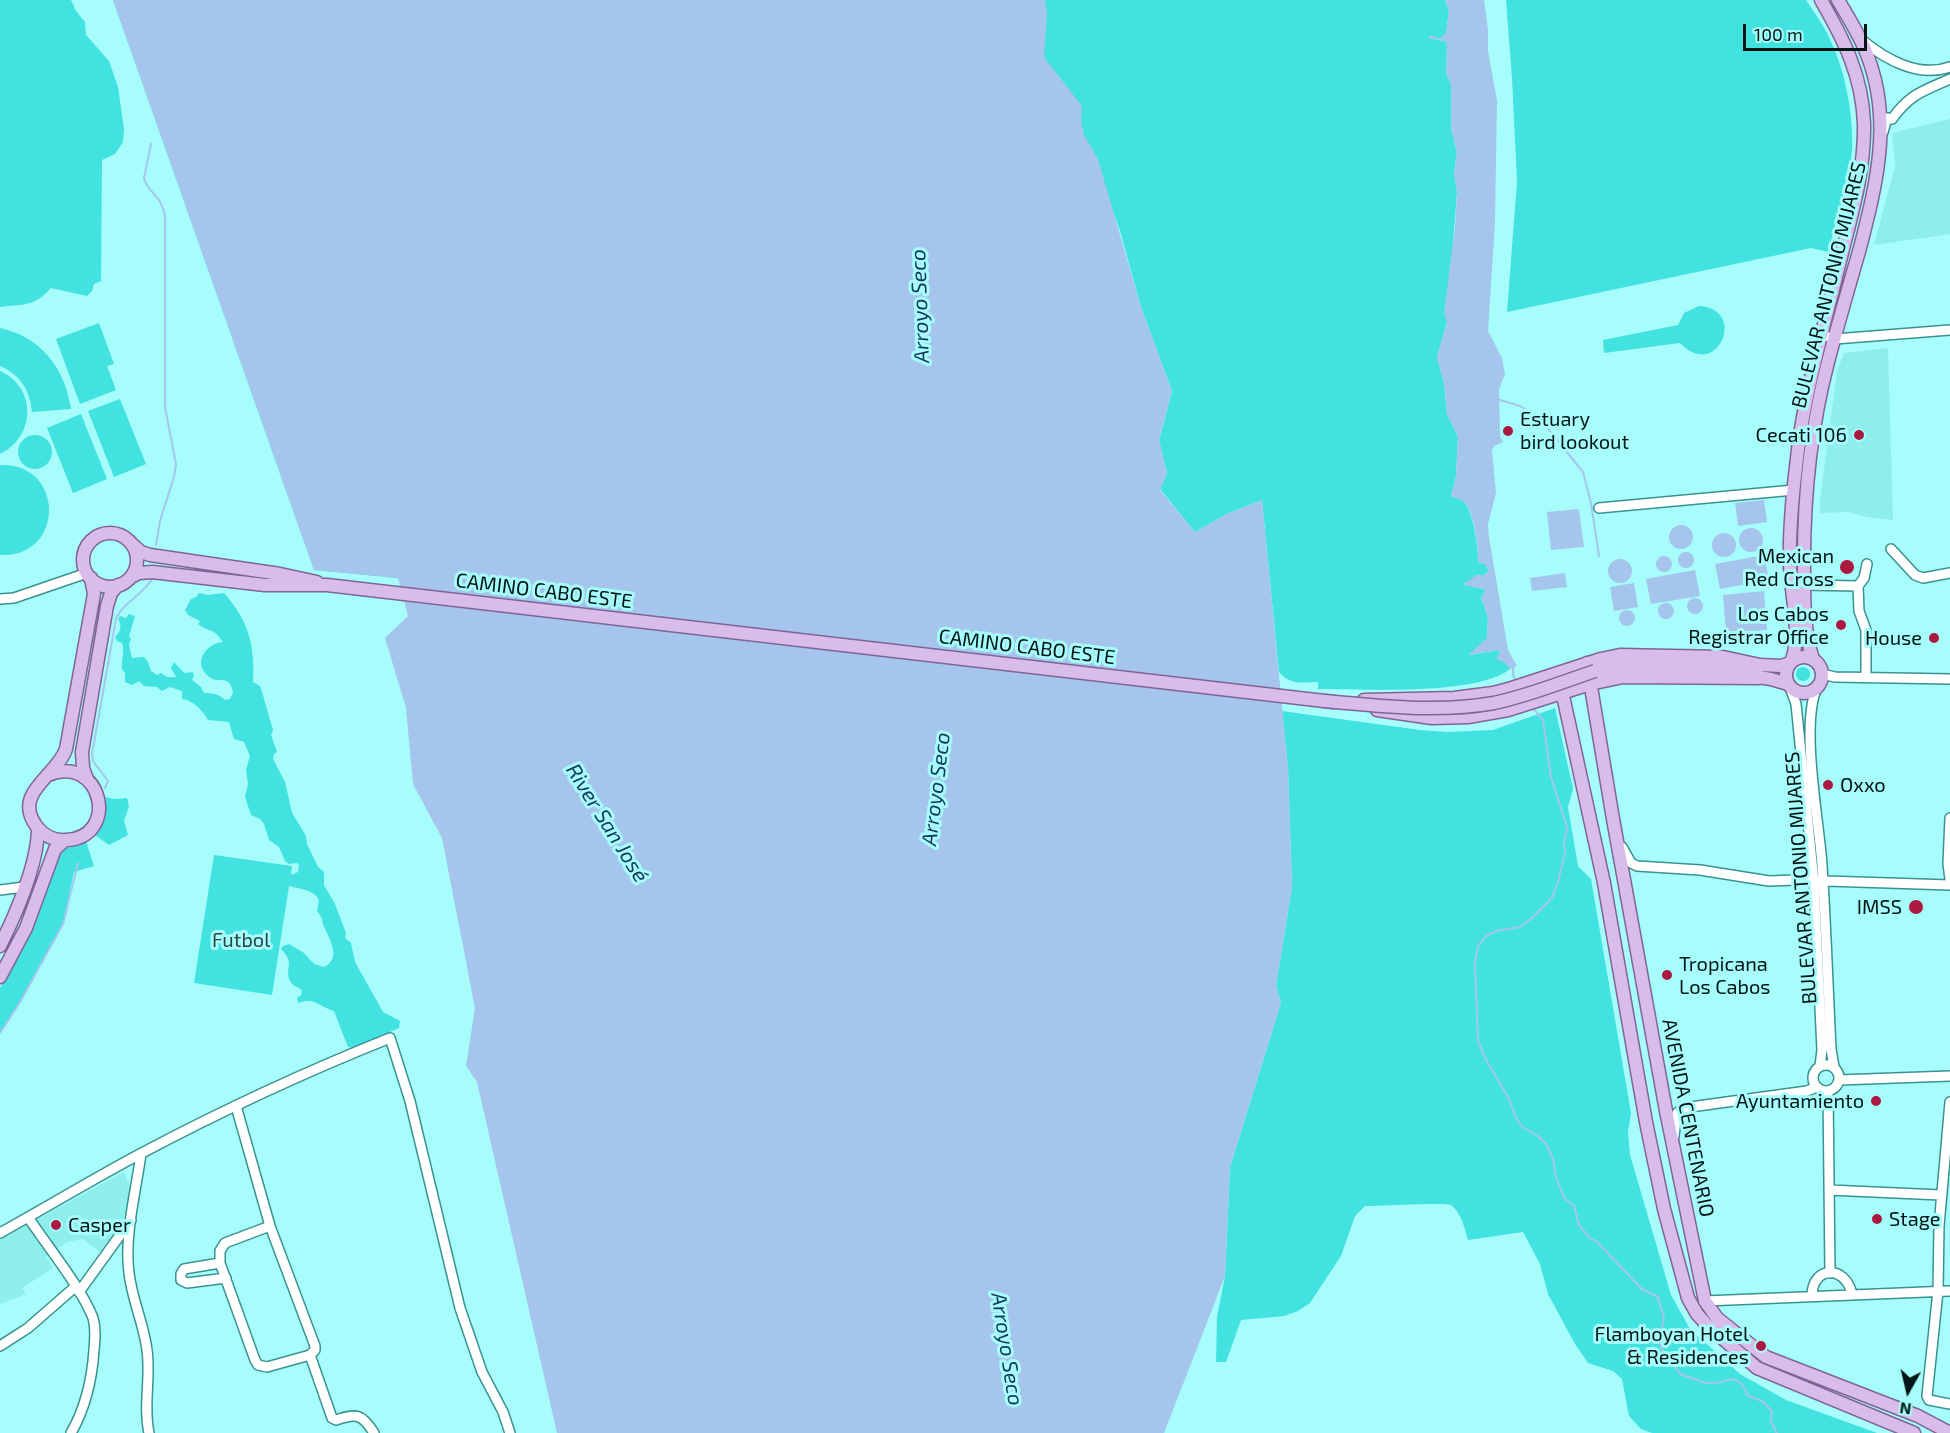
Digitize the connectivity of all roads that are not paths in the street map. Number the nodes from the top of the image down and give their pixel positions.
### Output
1 (1821, 0) edge
2 (1838, 0) edge
3 (1860, 38) junction
4 (1950, 68) edge
5 (1950, 79) edge
6 (1881, 138) junction
7 (1950, 330) edge
8 (1822, 335) junction
9 (1835, 339) junction
10 (1794, 490) junction
11 (1599, 508) dead end
12 (132, 544) junction
13 (1891, 549) dead end
14 (1867, 564) dead end
15 (1790, 566) junction
16 (1804, 566) junction
17 (1950, 573) edge
18 (89, 576) junction
19 (131, 577) junction
20 (118, 585) junction
21 (327, 585) junction
22 (1804, 585) junction
23 (1858, 586) junction
24 (0, 599) edge
25 (1813, 659) junction
26 (1791, 662) junction
27 (1591, 667) junction
28 (1759, 671) junction
29 (1558, 673) junction
30 (1822, 674) junction
31 (1866, 678) junction
32 (1950, 679) edge
33 (1590, 684) junction
34 (1789, 686) junction
35 (1817, 687) junction
36 (1564, 692) junction
37 (1324, 701) junction
38 (48, 775) junction
39 (87, 779) junction
40 (1950, 818) edge
41 (1613, 819) junction
42 (38, 828) junction
43 (65, 840) junction
44 (1950, 879) edge
45 (1818, 882) junction
46 (1950, 885) edge
47 (24, 887) junction
48 (0, 890) edge
49 (0, 946) edge
50 (0, 977) edge
51 (1821, 1066) junction
52 (1834, 1067) junction
53 (1950, 1076) edge
54 (1839, 1080) junction
55 (1816, 1087) junction
56 (1828, 1091) junction
57 (1950, 1102) edge
58 (236, 1106) junction
59 (1674, 1144) junction
60 (141, 1154) junction
61 (1947, 1169) edge
62 (1829, 1190) junction
63 (1941, 1195) junction
64 (28, 1217) junction
65 (132, 1218) junction
66 (270, 1226) junction
67 (0, 1233) edge
68 (220, 1263) junction
69 (1830, 1273) junction
70 (226, 1278) junction
71 (77, 1289) junction
72 (1938, 1291) junction
73 (1950, 1291) edge
74 (1852, 1294) junction
75 (1812, 1296) junction
76 (1704, 1301) junction
77 (0, 1346) edge
78 (310, 1355) junction
79 (1950, 1404) edge
80 (71, 1433) edge
81 (149, 1433) edge
82 (374, 1433) edge
83 (510, 1433) edge
84 (1914, 1433) edge
85 (1950, 1433) edge

1 - 8 main road, BULEVAR ANTONIO MIJARES
2 - 3 main road, BULEVAR ANTONIO MIJARES
3 - 4 street
3 - 6 main road, BULEVAR ANTONIO MIJARES
5 - 6 street
6 - 9 main road, BULEVAR ANTONIO MIJARES
7 - 9 street
8 - 9 street
8 - 10 main road, BULEVAR ANTONIO MIJARES
9 - 16 main road, BULEVAR ANTONIO MIJARES
10 - 11 street
10 - 15 main road, BULEVAR ANTONIO MIJARES
12 - 18 main road
12 - 19 main road
12 - 21 main road, CAMINO CABO ESTE
13 - 17 street
14 - 23 street
15 - 16 main road
15 - 26 main road, BULEVAR ANTONIO MIJARES
16 - 22 main road, BULEVAR ANTONIO MIJARES
18 - 20 main road
18 - 24 street
18 - 38 main road
19 - 20 main road
19 - 21 main road, CAMINO CABO ESTE
20 - 39 main road
21 - 37 main road, CAMINO CABO ESTE
22 - 23 street
22 - 25 main road, BULEVAR ANTONIO MIJARES
23 - 31 street
25 - 26 main road
25 - 30 main road
26 - 28 main road, CAMINO CABO ESTE
26 - 34 main road
27 - 28 main road, CAMINO CABO ESTE
27 - 28 main road
27 - 29 main road
27 - 33 main road, AVENIDA CENTENARIO
27 - 37 main road, CAMINO CABO ESTE, bridge
28 - 33 main road
28 - 34 main road, CAMINO CABO ESTE
29 - 36 main road, AVENIDA CENTENARIO
29 - 37 main road, bridge
30 - 31 street
30 - 35 main road
31 - 32 street
33 - 36 main road
33 - 41 main road, AVENIDA CENTENARIO
34 - 35 main road
34 - 45 street, BULEVAR ANTONIO MIJARES
35 - 45 street, BULEVAR ANTONIO MIJARES
36 - 37 main road, bridge
36 - 84 main road, AVENIDA CENTENARIO
38 - 39 main road
38 - 42 main road
39 - 43 main road
40 - 44 street
41 - 45 street
41 - 59 main road, AVENIDA CENTENARIO
42 - 43 main road
42 - 47 main road
43 - 50 main road
45 - 46 street
45 - 51 street, BULEVAR ANTONIO MIJARES
45 - 52 street, BULEVAR ANTONIO MIJARES
47 - 48 street
47 - 49 main road
51 - 52 street
51 - 55 street
52 - 54 street
53 - 54 street
54 - 56 street
55 - 56 street
55 - 59 street
56 - 62 street
57 - 61 street
58 - 60 street
58 - 66 street
58 - 83 street
59 - 76 main road, AVENIDA CENTENARIO
60 - 64 street
60 - 65 street
61 - 63 street
62 - 63 street
62 - 69 street
63 - 72 street
64 - 67 street
64 - 71 street
65 - 71 street
65 - 81 street
66 - 68 street
66 - 78 street
68 - 70 street
68 - 70 street
69 - 74 street
69 - 75 street
70 - 78 street
71 - 77 street
71 - 80 street
72 - 73 street
72 - 74 street
72 - 79 street
74 - 75 street
75 - 76 street
76 - 85 main road
78 - 82 street

